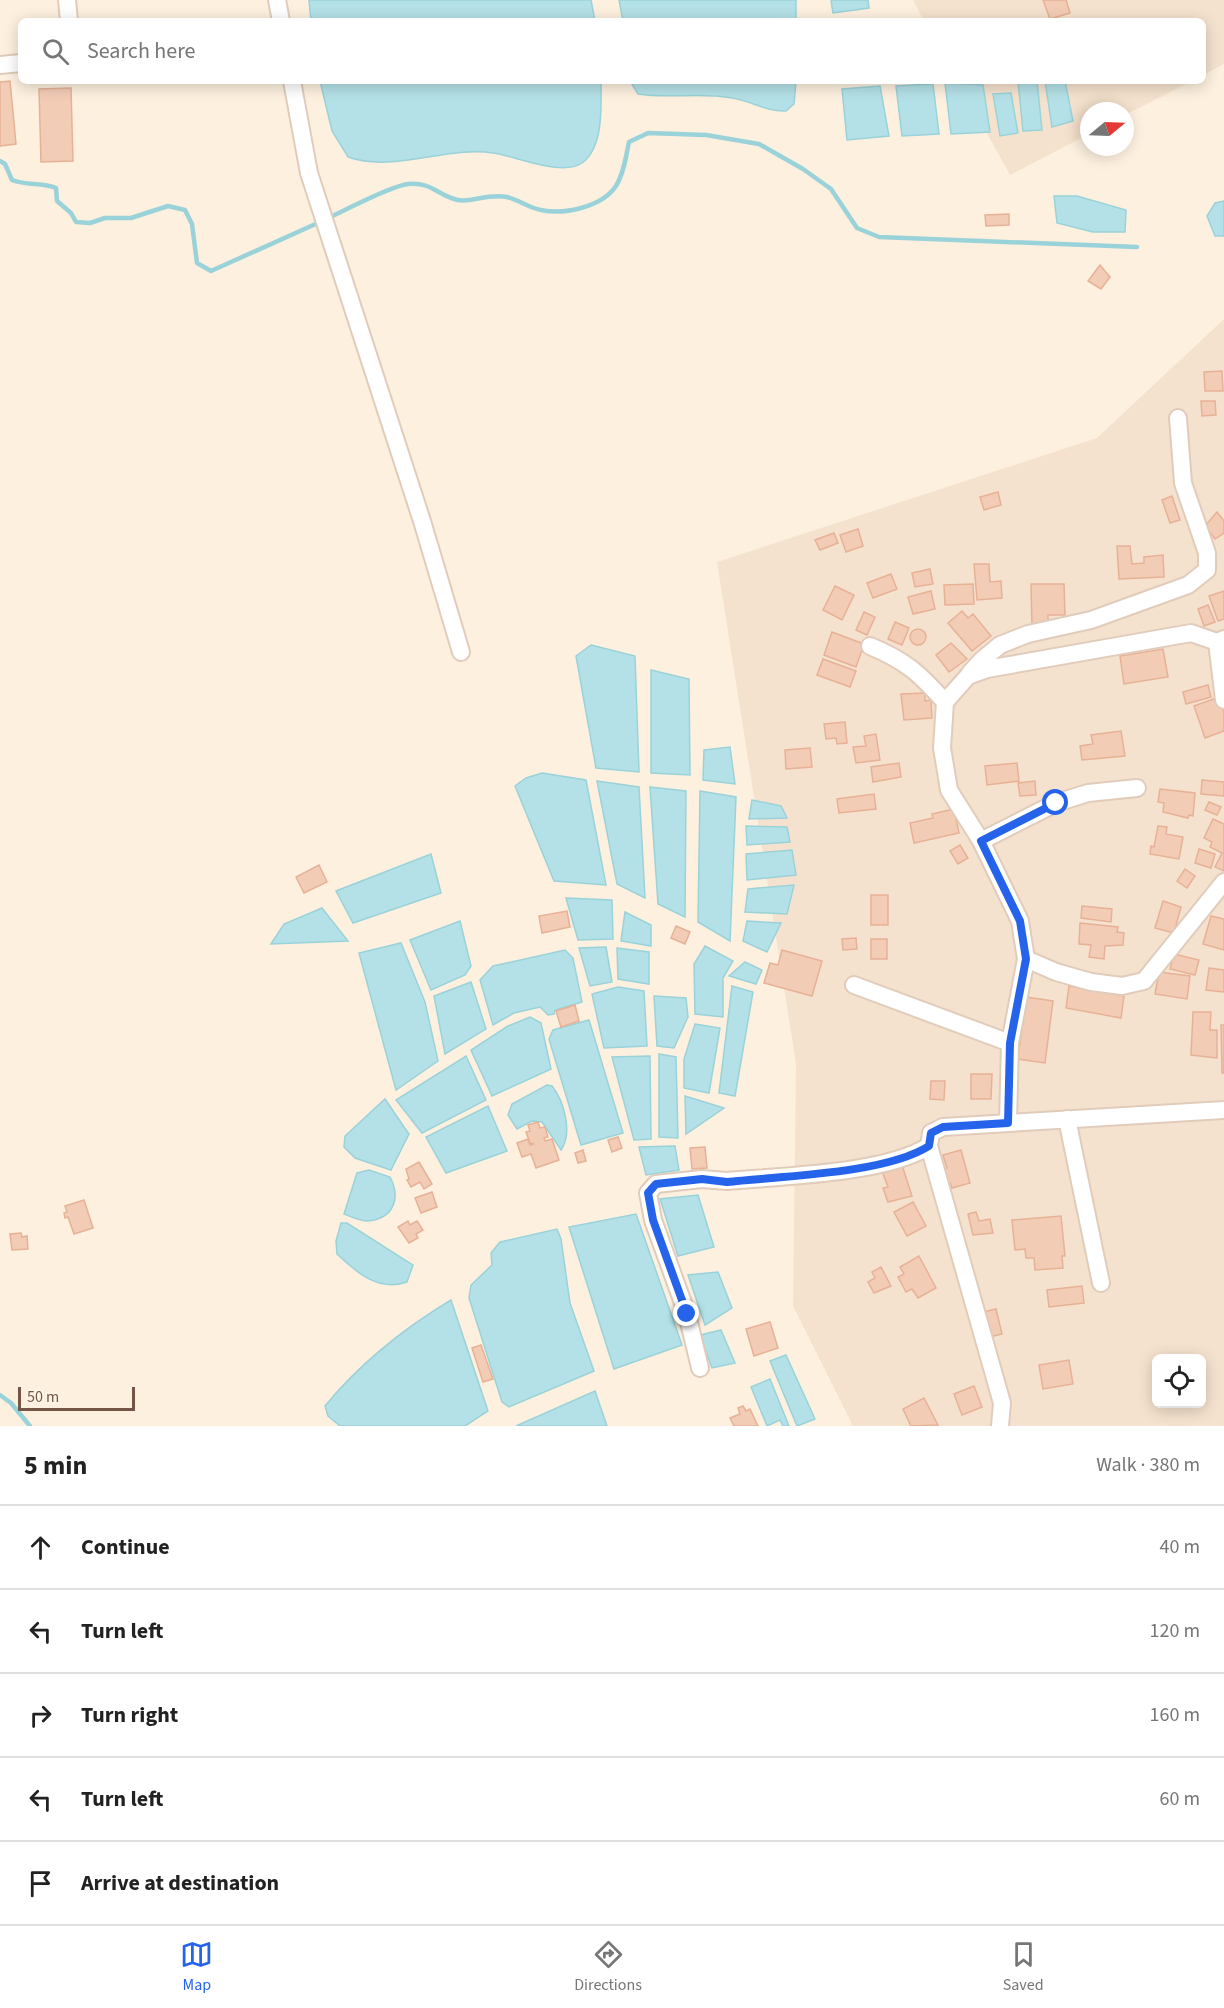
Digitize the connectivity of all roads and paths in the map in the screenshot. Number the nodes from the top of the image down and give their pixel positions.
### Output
1 (67, 0) edge
2 (277, 0) edge
3 (69, 18) edge
4 (280, 18) edge
5 (18, 63) edge
6 (0, 65) edge
7 (293, 84) edge
8 (1178, 418) dead end
9 (1220, 640) edge
10 (870, 646) dead end
11 (461, 652) dead end
12 (968, 676) junction
13 (1224, 700) edge
14 (945, 702) junction
15 (1137, 788) dead end
16 (981, 841) junction
17 (1224, 882) edge
18 (1026, 959) junction
19 (854, 986) dead end
20 (1010, 1043) junction
21 (1224, 1110) edge
22 (1067, 1119) junction
23 (1008, 1123) junction
24 (929, 1146) junction
25 (1101, 1283) dead end
26 (700, 1368) dead end
27 (1000, 1426) edge

1 - 3 street
2 - 4 street
5 - 6 street
7 - 11 street
8 - 12 street
9 - 12 street
9 - 13 street
10 - 14 street
12 - 14 street
14 - 16 street
15 - 16 street
16 - 18 street
17 - 18 street
18 - 20 street
19 - 20 street
20 - 23 street
21 - 22 street
22 - 23 street
22 - 25 street
23 - 24 street
24 - 26 street
24 - 27 street

